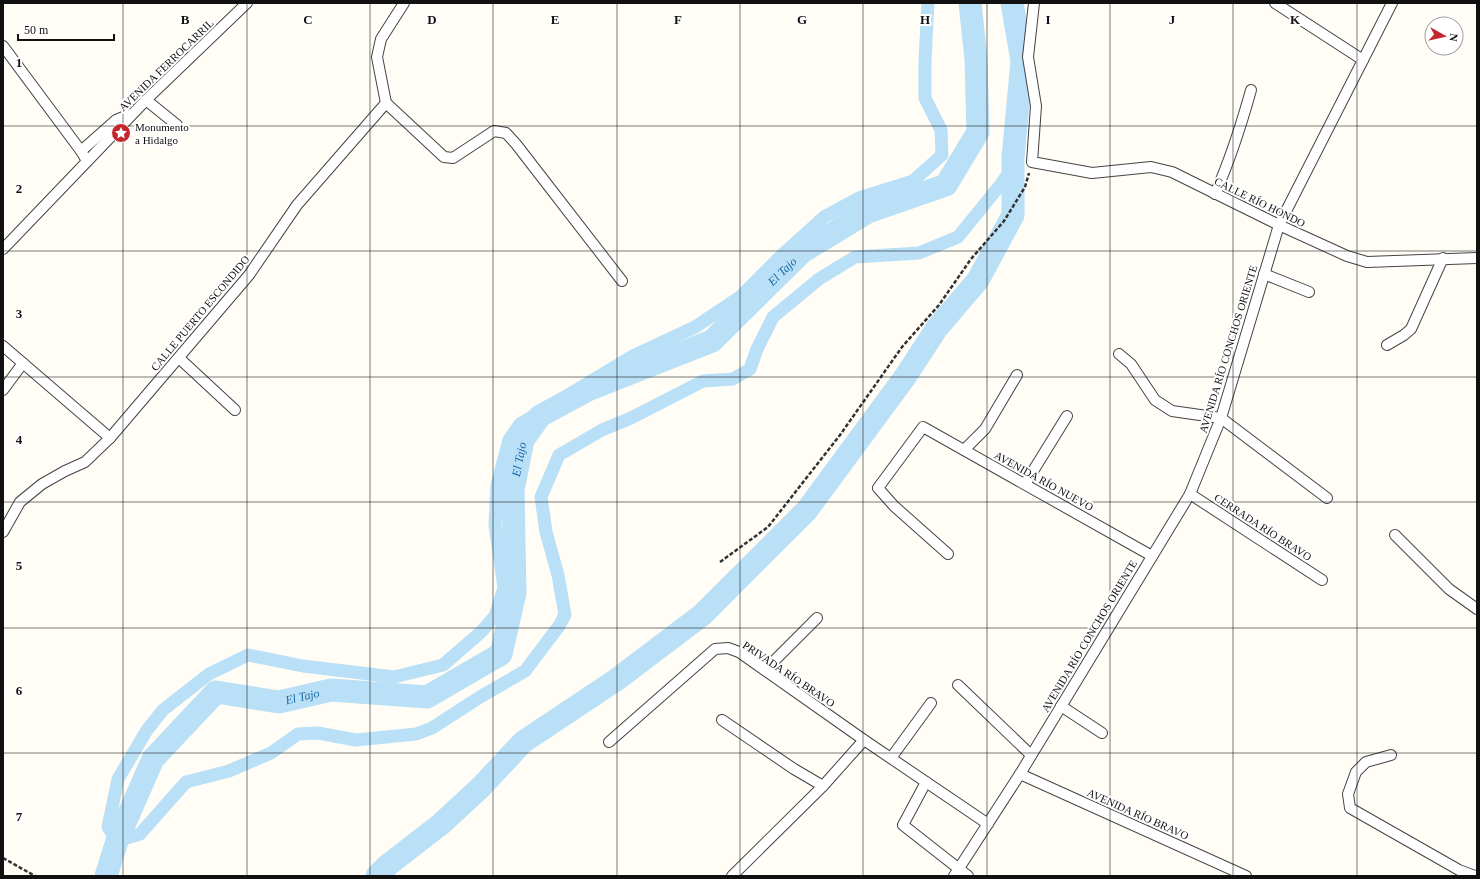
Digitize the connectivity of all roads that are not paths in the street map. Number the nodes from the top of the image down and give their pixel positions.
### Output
1 (247, 3) edge
2 (404, 3) edge
3 (1034, 3) edge
4 (1275, 3) edge
5 (1392, 3) edge
6 (3, 46) edge
7 (1363, 60) junction
8 (1251, 90) dead end
9 (146, 100) junction
10 (386, 103) junction
11 (134, 112) junction
12 (177, 125) dead end
13 (81, 151) junction
14 (87, 161) junction
15 (1215, 194) junction
16 (1279, 225) junction
17 (3, 249) edge
18 (1442, 258) junction
19 (1477, 258) edge
20 (1264, 274) junction
21 (622, 281) dead end
22 (1309, 292) dead end
23 (1386, 345) dead end
24 (3, 346) edge
25 (1119, 354) dead end
26 (179, 358) junction
27 (23, 363) junction
28 (1017, 375) dead end
29 (3, 390) edge
30 (235, 410) dead end
31 (1067, 416) dead end
32 (1221, 418) junction
33 (110, 438) junction
34 (964, 450) junction
35 (1025, 484) junction
36 (1190, 494) junction
37 (1328, 498) dead end
38 (3, 532) edge
39 (1395, 534) dead end
40 (948, 554) dead end
41 (1152, 556) junction
42 (1322, 580) dead end
43 (1477, 609) edge
44 (817, 618) dead end
45 (765, 670) junction
46 (958, 685) dead end
47 (931, 703) dead end
48 (1061, 706) junction
49 (722, 720) dead end
50 (1102, 733) dead end
51 (864, 740) junction
52 (609, 742) dead end
53 (1031, 755) junction
54 (1391, 755) dead end
55 (891, 758) junction
56 (1020, 774) junction
57 (926, 782) junction
58 (823, 786) junction
59 (988, 824) junction
60 (957, 873) edge
61 (732, 876) edge
62 (968, 876) edge
63 (1246, 876) edge
64 (1475, 876) edge

1 - 9 street, AVENIDA FERROCARRIL
2 - 10 street
3 - 15 street, CALLE RÍO HONDO
4 - 7 street
5 - 7 street, AVENIDA RÍO CONCHOS ORIENTE
6 - 13 street
7 - 16 street, AVENIDA RÍO CONCHOS ORIENTE
8 - 15 street
9 - 11 street, AVENIDA FERROCARRIL
9 - 12 street
10 - 21 street
10 - 26 street, CALLE PUERTO ESCONDIDO
11 - 13 street
11 - 14 street, AVENIDA FERROCARRIL
13 - 14 street
14 - 17 street, AVENIDA FERROCARRIL
15 - 16 street, CALLE RÍO HONDO
16 - 18 street, CALLE RÍO HONDO
16 - 20 street, AVENIDA RÍO CONCHOS ORIENTE
18 - 19 street, CALLE RÍO HONDO
18 - 23 street
20 - 22 street
20 - 32 street, AVENIDA RÍO CONCHOS ORIENTE
24 - 27 street
25 - 32 street
26 - 30 street
26 - 33 street, CALLE PUERTO ESCONDIDO
27 - 29 street
27 - 33 street
28 - 34 street
31 - 35 street
32 - 36 street, AVENIDA RÍO CONCHOS ORIENTE
32 - 37 street
33 - 38 street, CALLE PUERTO ESCONDIDO
34 - 35 street, AVENIDA RÍO NUEVO
34 - 40 street, AVENIDA RÍO NUEVO
35 - 41 street, AVENIDA RÍO NUEVO
36 - 41 street, AVENIDA RÍO CONCHOS ORIENTE
36 - 42 street, CERRADA RÍO BRAVO
39 - 43 street
41 - 48 street, AVENIDA RÍO CONCHOS ORIENTE
44 - 45 street
45 - 51 street, PRIVADA RÍO BRAVO
45 - 52 street, PRIVADA RÍO BRAVO
46 - 53 street
47 - 55 street
48 - 50 street
48 - 53 street, AVENIDA RÍO CONCHOS ORIENTE
49 - 58 street
51 - 55 street, PRIVADA RÍO BRAVO
51 - 58 street
53 - 56 street, AVENIDA RÍO CONCHOS ORIENTE
54 - 64 street
55 - 57 street, PRIVADA RÍO BRAVO
56 - 59 street, AVENIDA RÍO CONCHOS ORIENTE
56 - 63 street, AVENIDA RÍO BRAVO
57 - 59 street, PRIVADA RÍO BRAVO
57 - 60 street
58 - 61 street
59 - 60 street, AVENIDA RÍO CONCHOS ORIENTE
60 - 62 street

